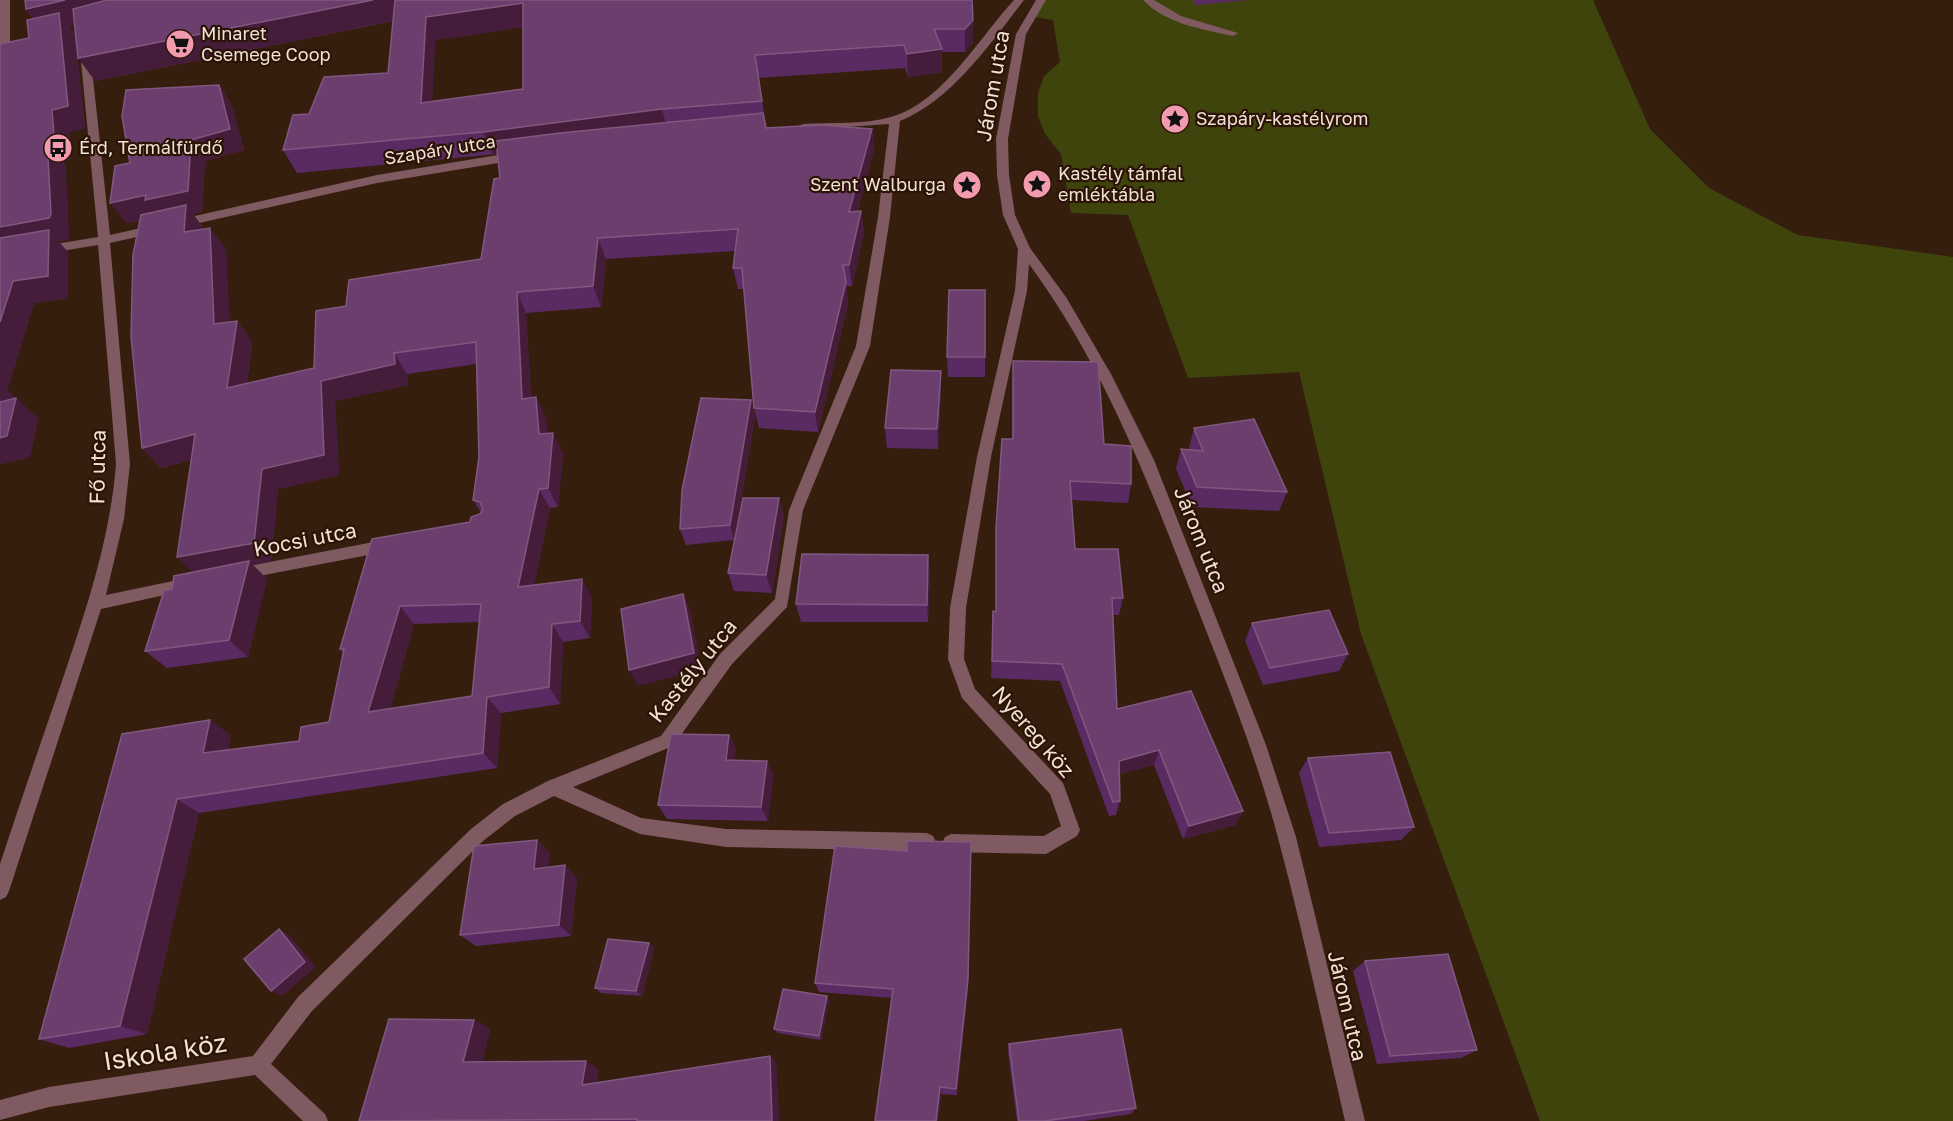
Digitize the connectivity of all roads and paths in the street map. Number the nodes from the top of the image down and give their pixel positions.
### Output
1 (5, 0) edge
2 (1019, 0) edge
3 (1041, 0) edge
4 (1148, 0) edge
5 (1233, 33) dead end
6 (83, 39) edge
7 (7, 46) edge
8 (895, 120) junction
9 (787, 128) edge
10 (526, 155) edge
11 (104, 239) junction
12 (1024, 249) junction
13 (32, 252) edge
14 (405, 542) edge
15 (96, 604) junction
16 (554, 787) junction
17 (0, 891) edge
18 (258, 1065) junction
19 (0, 1110) edge
20 (318, 1121) edge
21 (1354, 1121) edge

1 - 7 street
2 - 8 street
3 - 12 street, Járom utca
4 - 5 street
6 - 11 street, Fő utca
8 - 9 street
8 - 16 street, Kastély utca
10 - 11 street, Szapáry utca
11 - 13 street, Szapáry utca
11 - 15 street, Fő utca
12 - 16 street, Nyereg köz
12 - 21 street, Járom utca
14 - 15 street, Kocsi utca
15 - 17 street, Fő utca
16 - 18 street, Kastély utca
18 - 19 street, Iskola köz
18 - 20 street, Iskola köz

